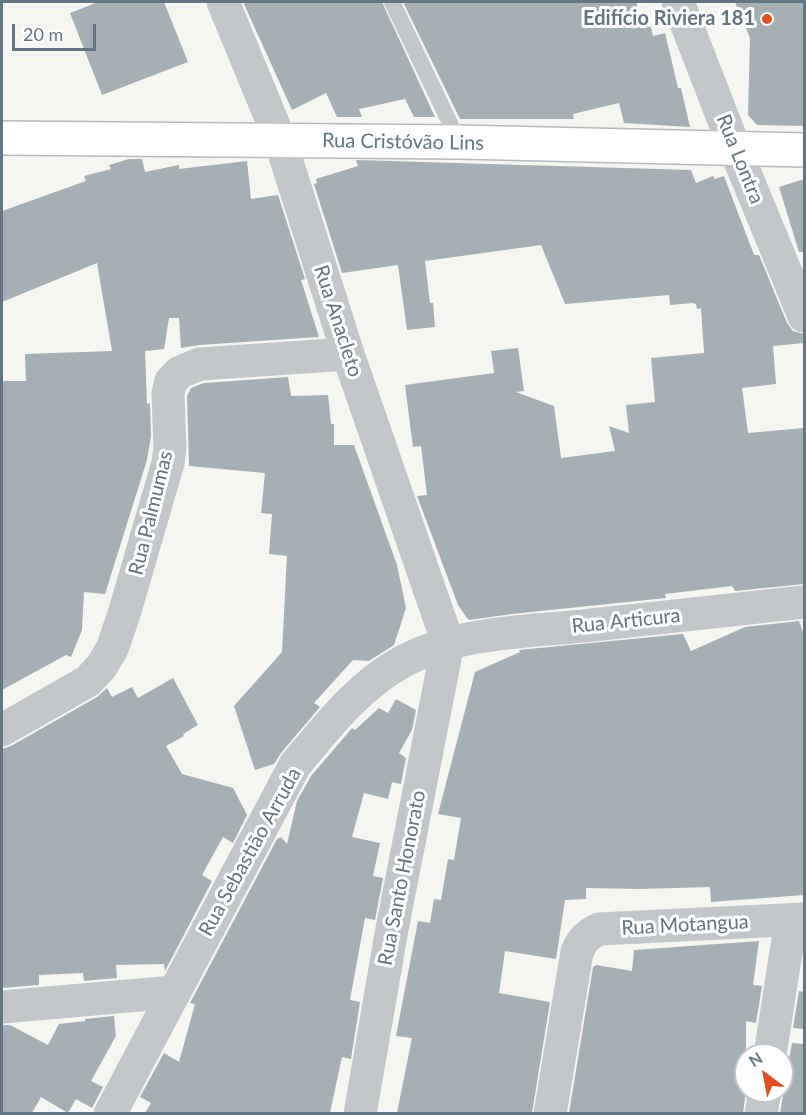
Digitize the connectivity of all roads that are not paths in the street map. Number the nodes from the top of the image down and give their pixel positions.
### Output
1 (223, 2) edge
2 (392, 2) edge
3 (678, 2) edge
4 (2, 138) edge
5 (280, 140) junction
6 (459, 142) junction
7 (735, 150) junction
8 (804, 150) edge
9 (804, 316) edge
10 (348, 354) junction
11 (804, 602) edge
12 (448, 643) junction
13 (2, 730) edge
14 (798, 919) edge
15 (174, 992) junction
16 (2, 1007) edge
17 (772, 1043) edge
18 (110, 1113) edge
19 (360, 1113) edge
20 (550, 1113) edge

1 - 5 street, Rua Anacleto
2 - 6 lane
3 - 7 street, Rua Lontra
4 - 5 street, Rua Cristóvão Lins
5 - 6 street, Rua Cristóvão Lins
5 - 10 street, Rua Anacleto
6 - 7 street, Rua Cristóvão Lins
7 - 8 street, Rua Cristóvão Lins
7 - 9 street, Rua Lontra
10 - 12 street, Rua Anacleto
10 - 13 street, Rua Palmumas
11 - 12 street, Rua Articura
12 - 15 street, Rua Sebastião Arruda
12 - 19 street, Rua Santo Honorato
14 - 17 street
14 - 20 street, Rua Motangua
15 - 16 street
15 - 18 street, Rua Sebastião Arruda

